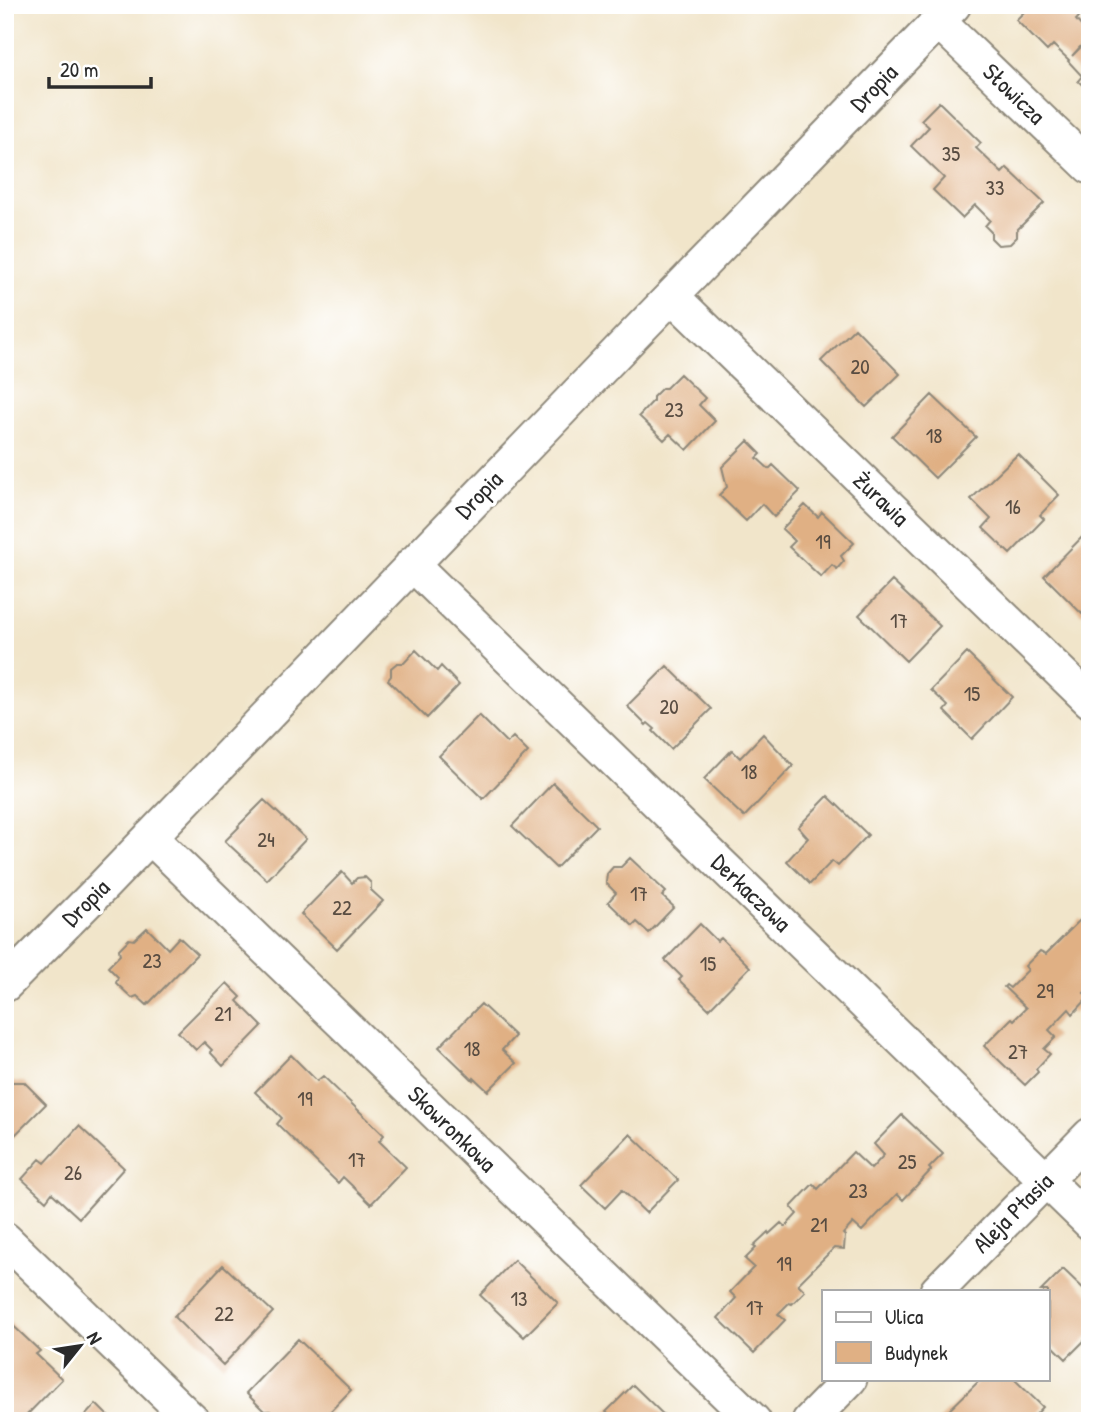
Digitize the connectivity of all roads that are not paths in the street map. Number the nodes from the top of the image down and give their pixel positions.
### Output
1 (946, 13) edge
2 (1090, 167) edge
3 (672, 296) junction
4 (412, 564) junction
5 (1090, 701) edge
6 (150, 837) junction
7 (5, 985) edge
8 (1090, 1135) edge
9 (1046, 1180) junction
10 (1090, 1223) edge
11 (5, 1239) edge
12 (938, 1290) edge
13 (849, 1380) edge
14 (193, 1421) edge
15 (754, 1421) edge
16 (809, 1421) edge

1 - 2 street, Słowicza
1 - 3 street, Dropia
3 - 4 street, Dropia
3 - 5 street, Żurawia
4 - 6 street, Dropia
4 - 9 street, Derkaczowa
6 - 7 street, Dropia
6 - 15 street, Skowronkowa
8 - 9 street, Aleja Ptasia
9 - 10 street, Derkaczowa
9 - 12 street, Aleja Ptasia
11 - 14 street
13 - 16 street

